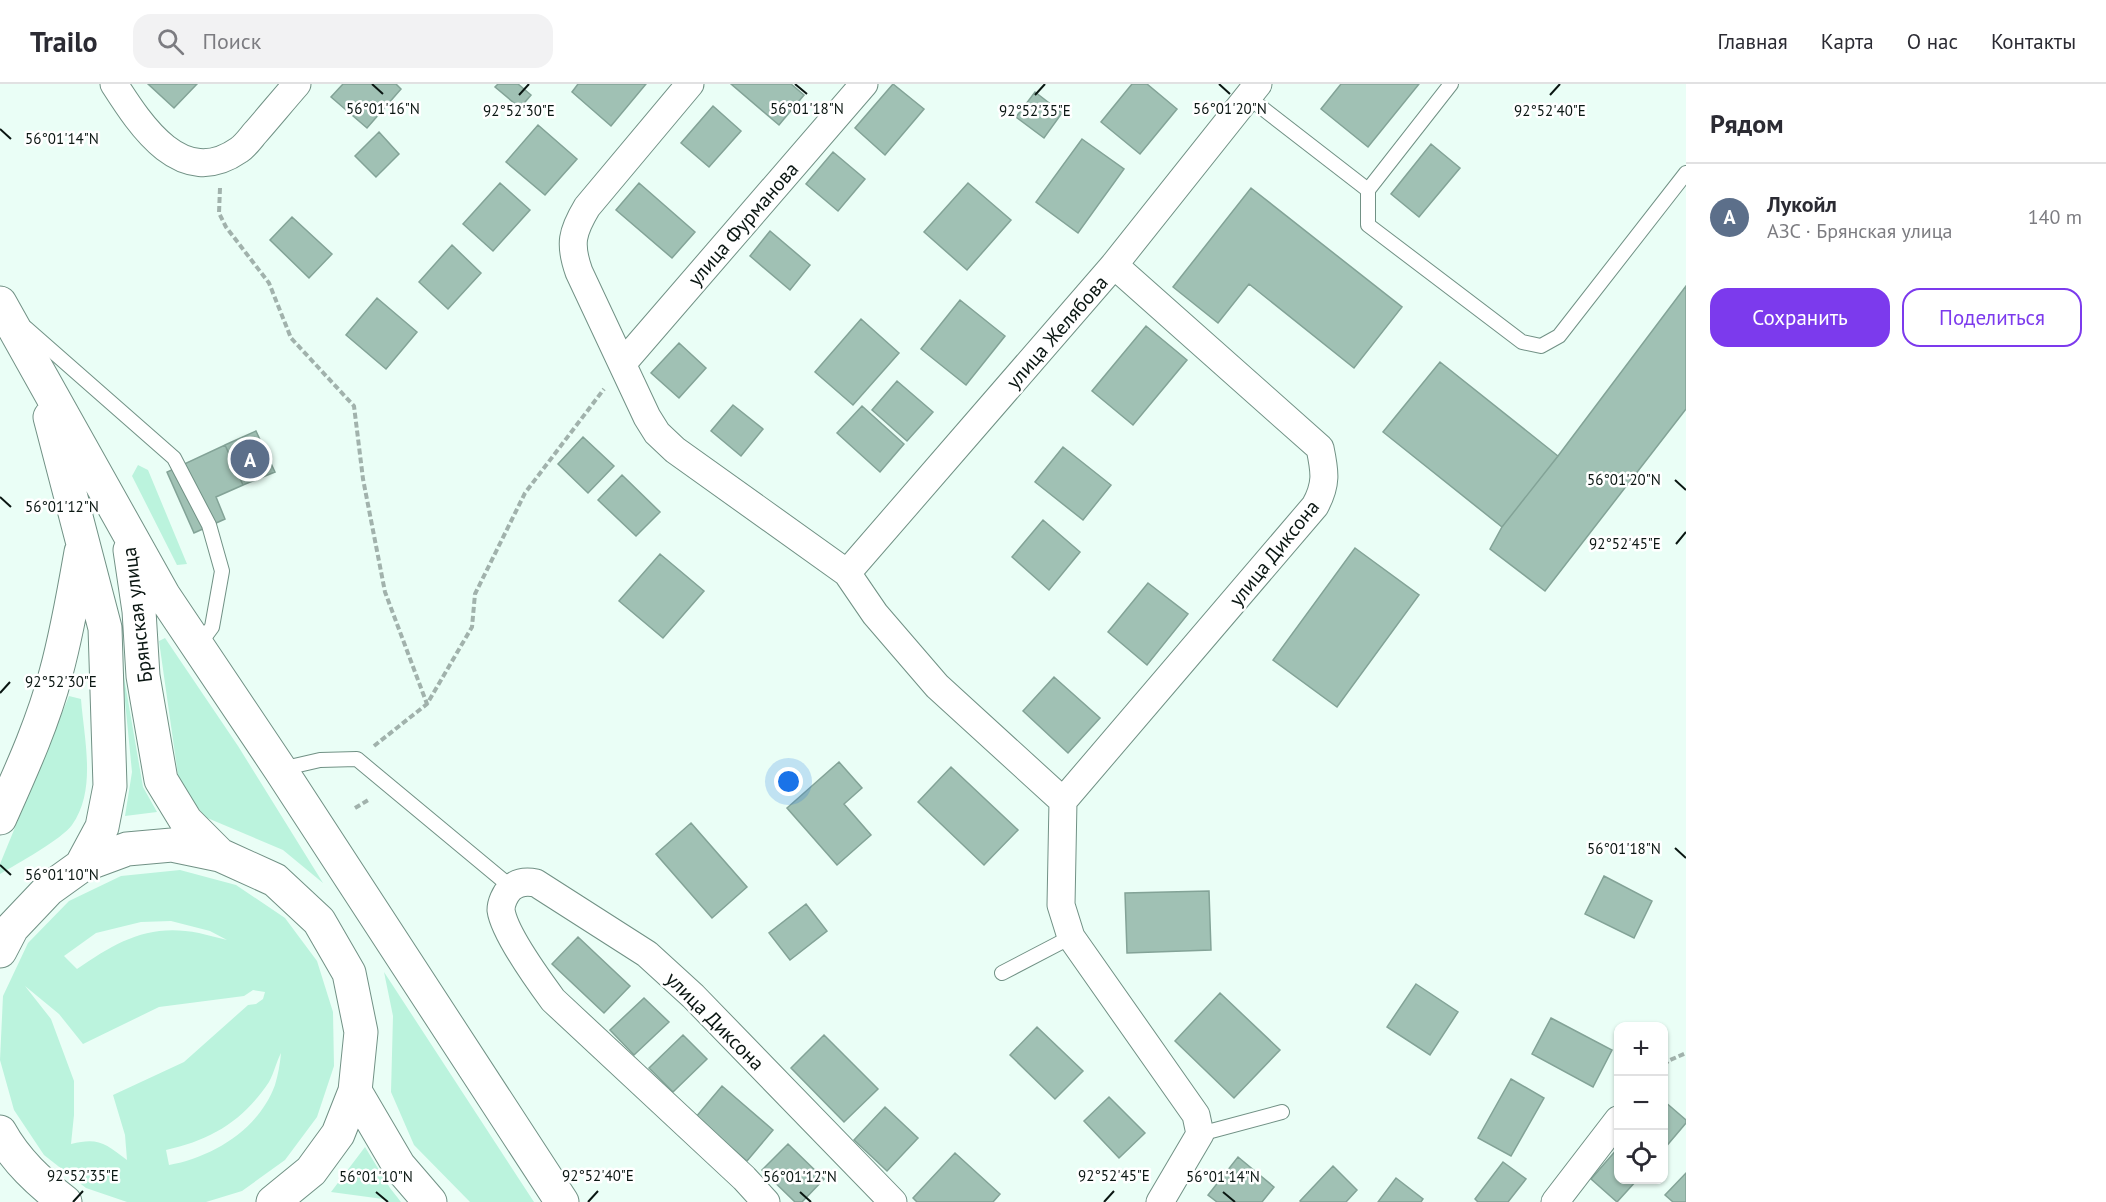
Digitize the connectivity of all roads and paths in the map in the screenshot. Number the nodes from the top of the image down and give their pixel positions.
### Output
1 (114, 84) edge
2 (297, 84) edge
3 (690, 84) edge
4 (864, 84) edge
5 (1451, 84) edge
6 (1253, 91) edge
7 (221, 160) junction
8 (1686, 173) edge
9 (1368, 190) junction
10 (1114, 266) junction
11 (2, 306) edge
12 (623, 363) junction
13 (39, 375) junction
14 (127, 531) junction
15 (82, 544) junction
16 (847, 573) junction
17 (198, 646) junction
18 (427, 704) junction
19 (357, 759) junction
20 (280, 769) junction
21 (1063, 801) junction
22 (364, 802) dead end
23 (355, 808) dead end
24 (0, 818) edge
25 (220, 855) junction
26 (81, 866) junction
27 (511, 887) junction
28 (1071, 937) junction
29 (0, 951) edge
30 (1002, 973) dead end
31 (1686, 1053) edge
32 (1668, 1061) edge
33 (355, 1091) junction
34 (1282, 1112) dead end
35 (1614, 1125) edge
36 (0, 1132) edge
37 (1200, 1134) junction
38 (0, 1173) edge
39 (34, 1177) junction
40 (281, 1201) edge
41 (65, 1202) edge
42 (430, 1202) edge
43 (562, 1202) edge
44 (766, 1202) edge
45 (893, 1202) edge
46 (1160, 1202) edge
47 (1555, 1202) edge

1 - 7 street
2 - 7 street
3 - 12 street
4 - 12 street, улица Фурманова
5 - 9 lane
6 - 9 lane
6 - 10 street, улица Желябова
7 - 18 path
8 - 9 lane
10 - 16 street, улица Желябова
10 - 21 street, улица Диксона
11 - 13 main road, Брянская улица
11 - 17 lane
12 - 16 street
12 - 18 path
13 - 14 main road, Брянская улица
13 - 15 main road, Брянская улица
14 - 17 main road
14 - 25 main road, Брянская улица
15 - 24 main road
15 - 26 main road, Брянская улица
16 - 21 street
17 - 20 main road
18 - 19 path
19 - 20 lane
19 - 27 lane
20 - 43 main road
21 - 28 street
22 - 23 path
25 - 26 main road
25 - 33 main road
26 - 29 main road
27 - 44 street
27 - 45 street, улица Диксона
28 - 30 lane
28 - 37 street
31 - 32 path
33 - 40 main road
33 - 42 main road
34 - 37 lane
35 - 47 street
36 - 39 main road
37 - 46 street
38 - 39 main road
39 - 41 main road

